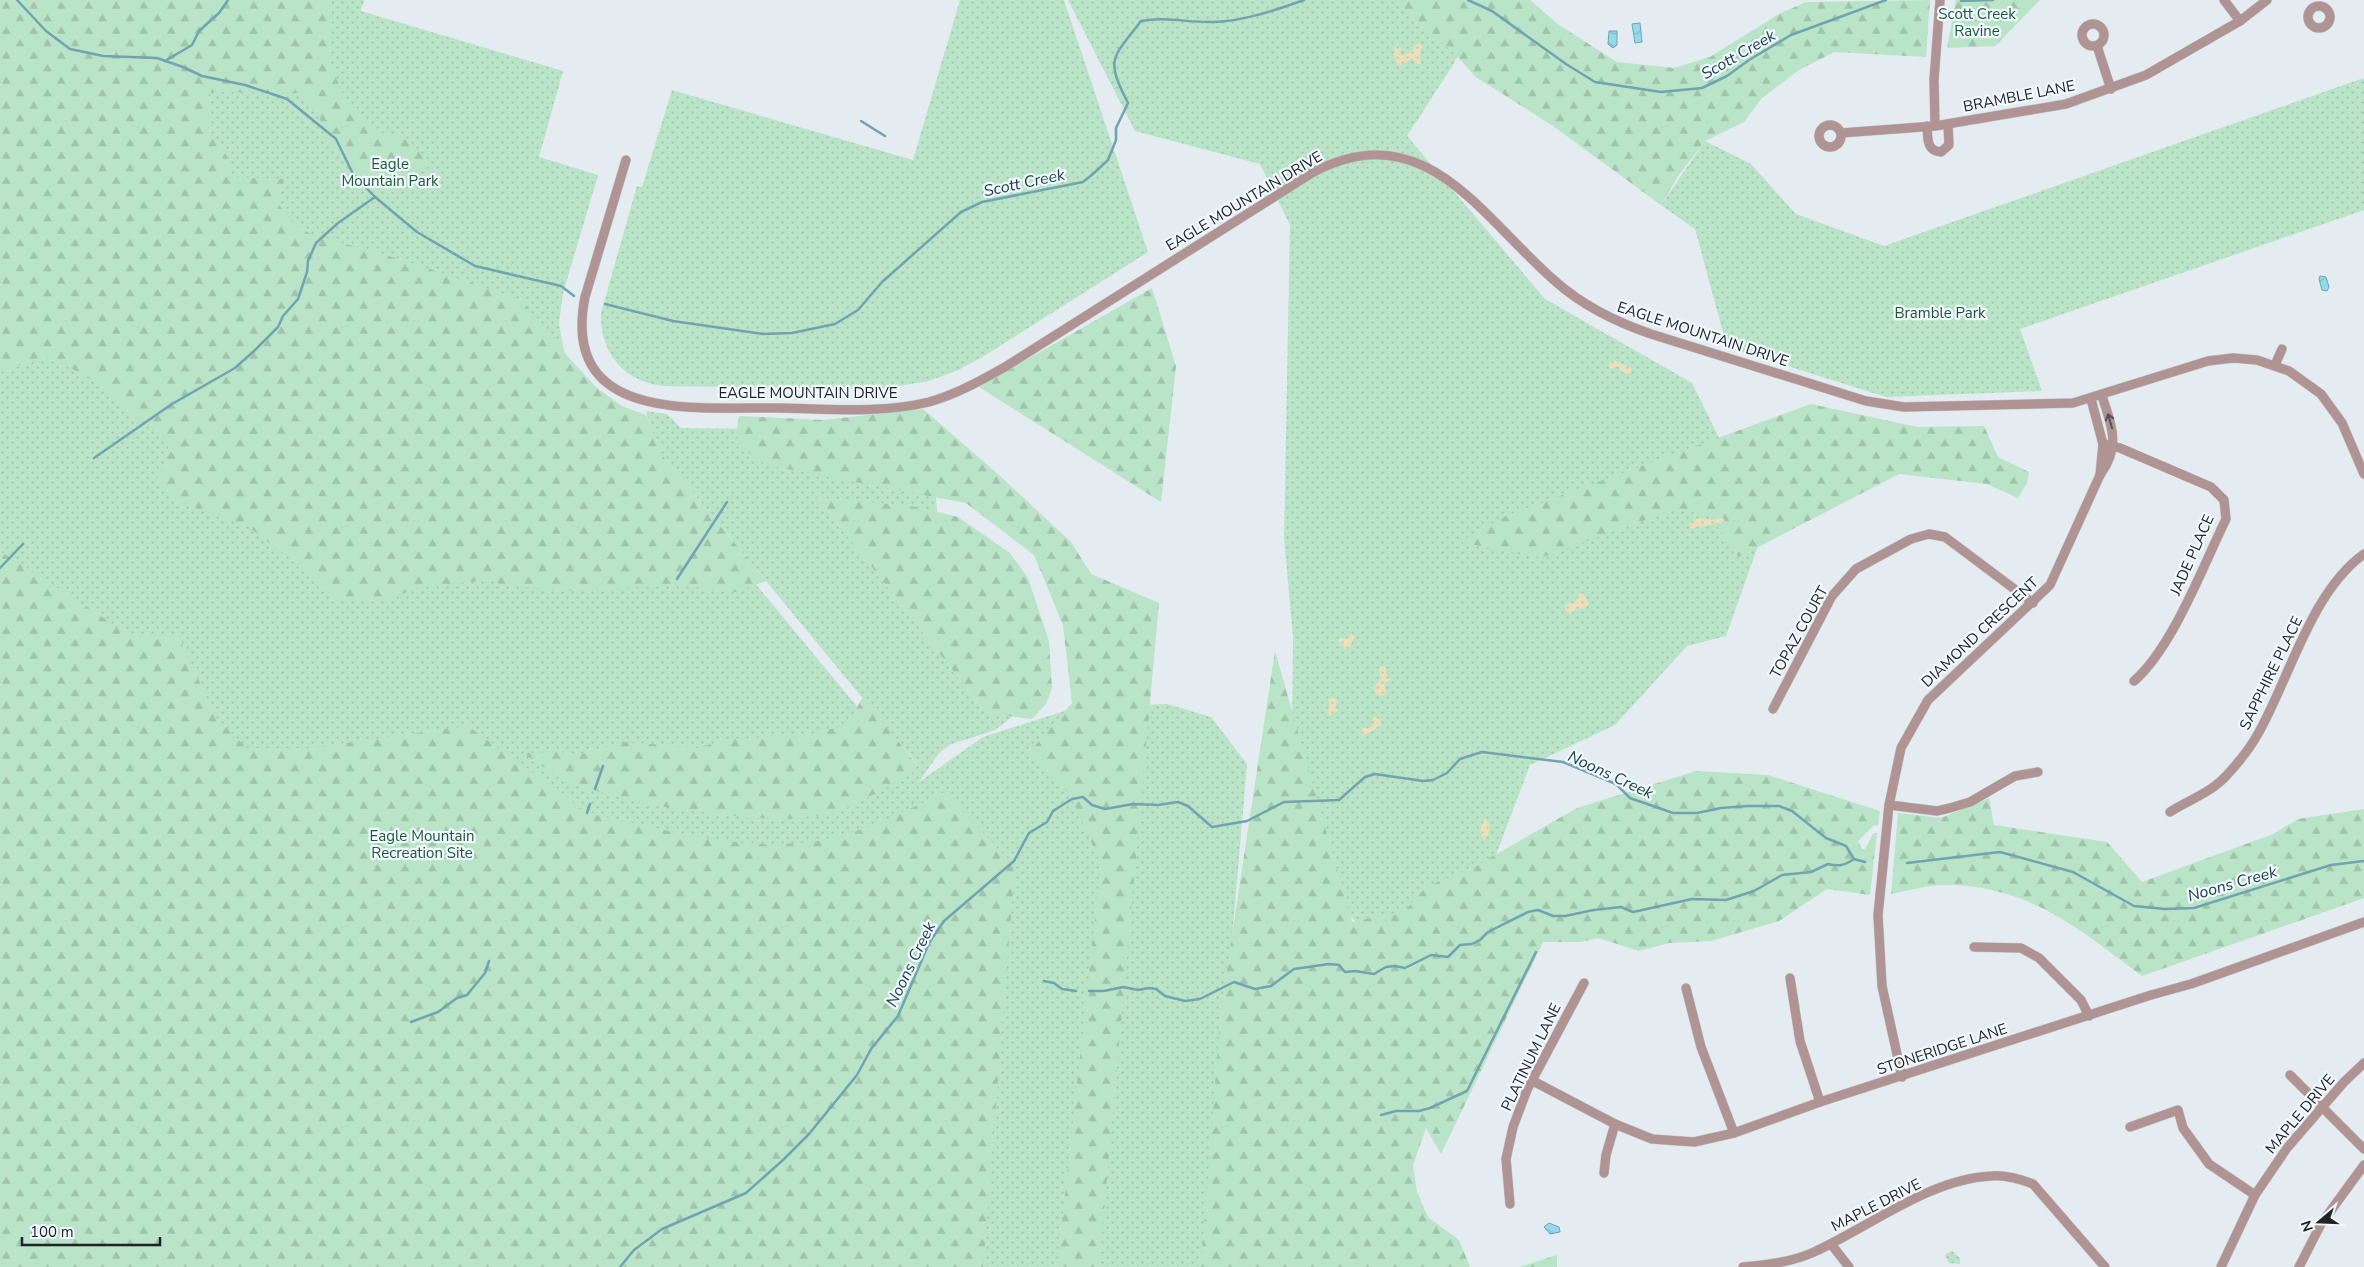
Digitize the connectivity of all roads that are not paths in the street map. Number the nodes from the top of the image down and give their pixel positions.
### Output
1 (1940, 0) edge
2 (2224, 0) edge
3 (2267, 0) edge
4 (2240, 21) junction
5 (2097, 46) dead end
6 (2111, 89) junction
7 (1948, 124) junction
8 (1931, 126) junction
9 (1841, 133) dead end
10 (626, 160) dead end
11 (2282, 349) dead end
12 (2275, 366) junction
13 (2102, 396) junction
14 (2091, 399) junction
15 (2103, 444) junction
16 (2114, 446) junction
17 (2364, 474) edge
18 (2100, 475) junction
19 (2364, 554) edge
20 (2033, 603) junction
21 (2134, 680) dead end
22 (1773, 709) dead end
23 (2038, 772) dead end
24 (1889, 805) junction
25 (2170, 812) dead end
26 (2364, 922) edge
27 (1974, 948) dead end
28 (1790, 978) dead end
29 (1584, 983) dead end
30 (1686, 988) dead end
31 (2088, 1016) junction
32 (2364, 1063) edge
33 (2290, 1074) dead end
34 (1902, 1077) junction
35 (1532, 1081) junction
36 (1820, 1102) junction
37 (2323, 1107) junction
38 (1614, 1124) junction
39 (2130, 1127) dead end
40 (1734, 1133) junction
41 (2364, 1149) edge
42 (2364, 1165) edge
43 (1604, 1173) dead end
44 (2255, 1195) junction
45 (1510, 1204) dead end
46 (1830, 1244) junction
47 (1743, 1267) edge
48 (1849, 1267) edge
49 (2105, 1267) edge
50 (2221, 1267) edge
51 (2298, 1267) edge

1 - 8 street
2 - 4 street
3 - 4 street, BRAMBLE LANE
4 - 6 street, BRAMBLE LANE
5 - 6 street
6 - 7 street, BRAMBLE LANE
7 - 8 street, BRAMBLE LANE
7 - 8 street
8 - 9 street, BRAMBLE LANE
10 - 14 street, EAGLE MOUNTAIN DRIVE
11 - 12 street
12 - 13 street, EAGLE MOUNTAIN DRIVE
12 - 17 street, EAGLE MOUNTAIN DRIVE
13 - 14 street, EAGLE MOUNTAIN DRIVE
16 -> 13 street
14 - 15 street, DIAMOND CRESCENT
15 - 16 street, JADE PLACE
15 - 18 street, DIAMOND CRESCENT
16 - 18 street, DIAMOND CRESCENT
16 - 21 street, JADE PLACE
18 - 20 street, DIAMOND CRESCENT
19 - 25 street, SAPPHIRE PLACE
20 - 22 street, TOPAZ COURT
20 - 24 street, DIAMOND CRESCENT
23 - 24 street
24 - 34 street, DIAMOND CRESCENT
26 - 31 street, STONERIDGE LANE
27 - 31 street
28 - 36 street
29 - 35 street, PLATINUM LANE
30 - 40 street
31 - 34 street, STONERIDGE LANE
32 - 37 street, MAPLE DRIVE
33 - 37 street
34 - 36 street, STONERIDGE LANE
35 - 38 street, STONERIDGE LANE
35 - 45 street, PLATINUM LANE
36 - 40 street, STONERIDGE LANE
37 - 41 street
37 - 44 street, MAPLE DRIVE
38 - 40 street, STONERIDGE LANE
38 - 43 street
39 - 44 street
42 - 51 street
44 - 50 street, MAPLE DRIVE
46 - 47 street, MAPLE DRIVE
46 - 48 street
46 - 49 street, MAPLE DRIVE

